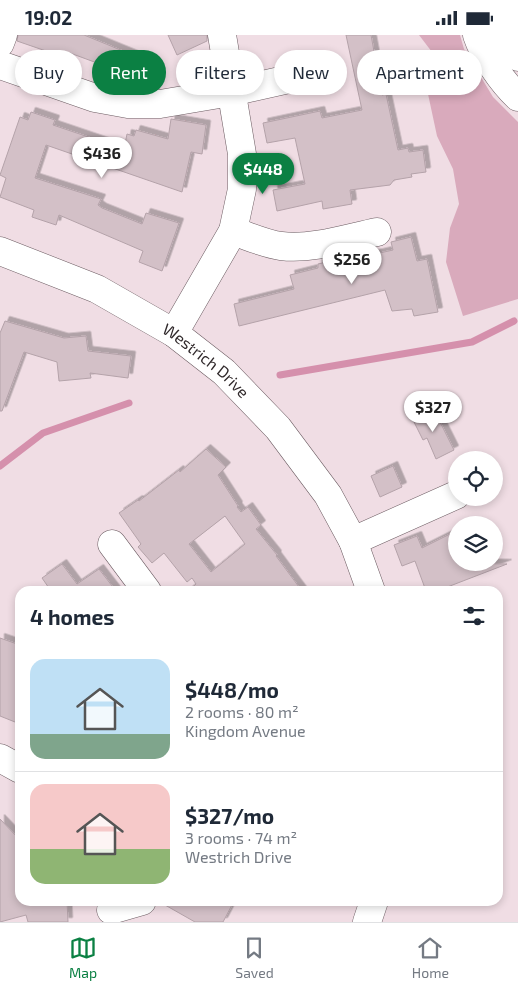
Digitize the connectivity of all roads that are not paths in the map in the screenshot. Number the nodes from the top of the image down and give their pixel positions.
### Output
1 (2, 35) edge
2 (222, 35) edge
3 (477, 35) edge
4 (505, 35) edge
5 (0, 43) edge
6 (224, 50) edge
7 (518, 57) edge
8 (0, 65) edge
9 (213, 95) edge
10 (232, 95) edge
11 (518, 97) edge
12 (233, 231) junction
13 (377, 232) dead end
14 (0, 251) edge
15 (174, 333) junction
16 (448, 499) edge
17 (353, 541) junction
18 (112, 544) dead end
19 (143, 586) edge
20 (369, 586) edge
21 (0, 758) edge
22 (15, 766) edge
23 (126, 906) edge
24 (372, 906) edge
25 (110, 911) edge
26 (367, 922) edge

1 - 5 street
2 - 6 street
3 - 11 street
4 - 7 street
8 - 9 street
10 - 12 street
12 - 13 street
12 - 15 street
14 - 15 street, Westrich Drive
15 - 17 street, Westrich Drive
16 - 17 street
17 - 20 street, Westrich Drive
18 - 19 street
21 - 22 street
23 - 25 street
24 - 26 street

